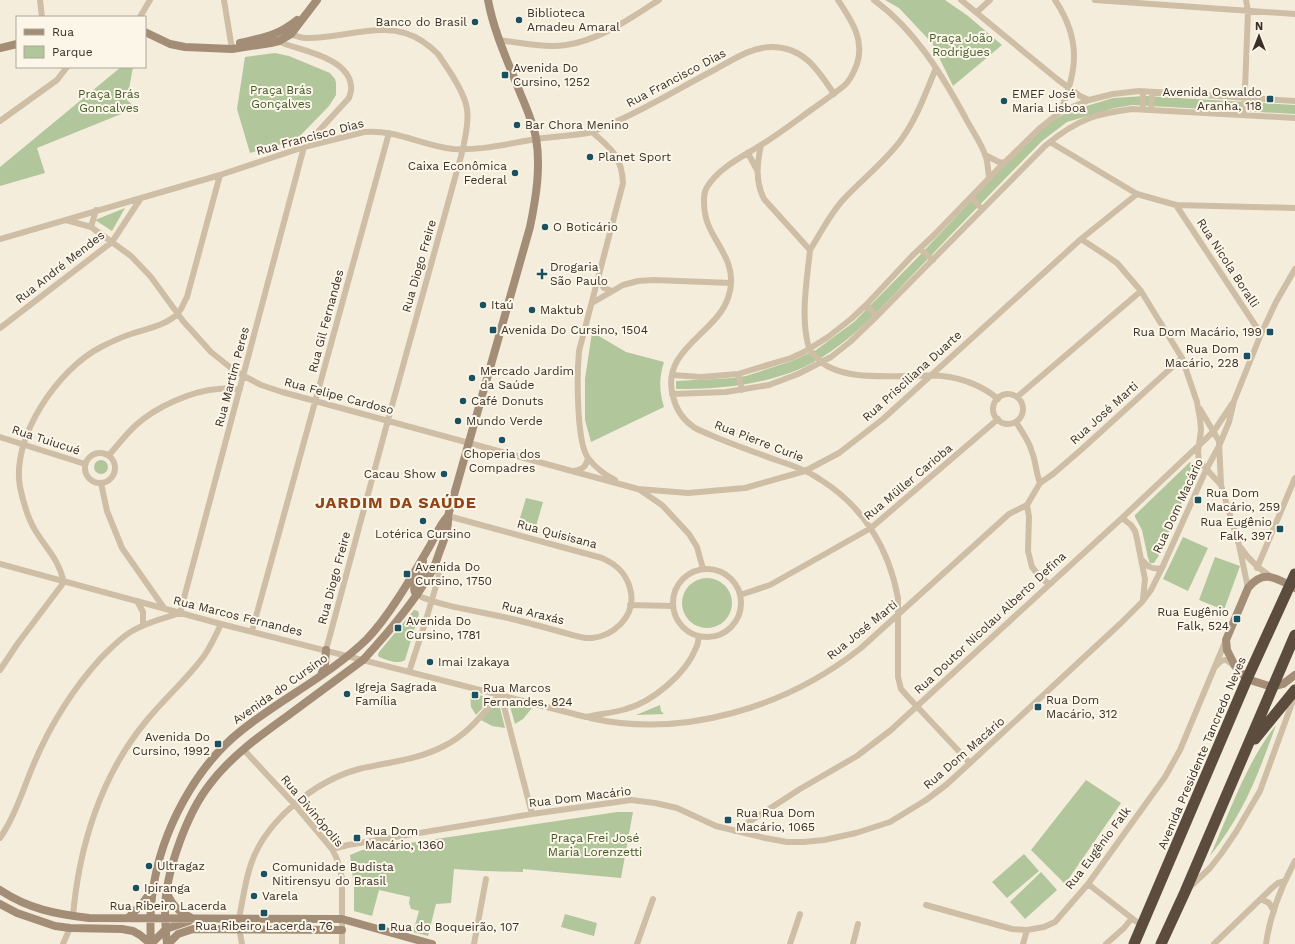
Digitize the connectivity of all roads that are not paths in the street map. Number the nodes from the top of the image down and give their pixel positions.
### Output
1 (40, 0) edge
2 (150, 0) edge
3 (224, 0) edge
4 (317, 0) edge
5 (488, 0) edge
6 (659, 0) edge
7 (838, 0) edge
8 (874, 0) edge
9 (961, 0) edge
10 (990, 0) edge
11 (1055, 0) edge
12 (1095, 0) edge
13 (1246, 0) edge
14 (1151, 2) edge
15 (1248, 11) junction
16 (977, 12) junction
17 (305, 14) junction
18 (1295, 14) edge
19 (42, 16) edge
20 (141, 16) edge
21 (146, 32) edge
22 (291, 34) junction
23 (278, 36) junction
24 (315, 38) junction
25 (499, 40) junction
26 (16, 44) edge
27 (230, 47) junction
28 (0, 48) edge
29 (308, 52) junction
30 (66, 68) edge
31 (936, 68) junction
32 (1069, 87) junction
33 (1143, 92) junction
34 (1152, 92) junction
35 (834, 94) junction
36 (1244, 98) junction
37 (1089, 100) junction
38 (1295, 101) edge
39 (1142, 109) junction
40 (1151, 109) junction
41 (1060, 112) junction
42 (1244, 115) junction
43 (1295, 118) edge
44 (0, 121) edge
45 (592, 132) junction
46 (389, 133) junction
47 (536, 139) junction
48 (1050, 142) junction
49 (761, 145) junction
50 (304, 147) junction
51 (463, 149) junction
52 (747, 153) junction
53 (985, 155) junction
54 (1004, 163) junction
55 (757, 170) junction
56 (220, 175) junction
57 (989, 178) junction
58 (1137, 194) junction
59 (141, 198) junction
60 (971, 198) junction
61 (1176, 205) junction
62 (1295, 208) edge
63 (982, 209) junction
64 (96, 210) junction
65 (66, 220) junction
66 (91, 227) junction
67 (0, 239) edge
68 (1081, 239) junction
69 (112, 242) junction
70 (920, 249) junction
71 (810, 250) junction
72 (933, 260) junction
73 (1295, 269) edge
74 (598, 278) junction
75 (731, 283) junction
76 (612, 291) junction
77 (1141, 291) junction
78 (592, 303) junction
79 (866, 305) junction
80 (178, 313) junction
81 (877, 316) junction
82 (0, 328) edge
83 (1261, 334) junction
84 (809, 349) junction
85 (1182, 358) junction
86 (820, 363) junction
87 (738, 374) junction
88 (672, 375) junction
89 (244, 376) junction
90 (930, 376) junction
91 (240, 389) junction
92 (742, 390) junction
93 (672, 394) junction
94 (1017, 397) junction
95 (998, 399) junction
96 (315, 401) junction
97 (1234, 401) junction
98 (1197, 402) junction
99 (998, 419) junction
100 (388, 420) junction
101 (1016, 422) junction
102 (1214, 431) junction
103 (0, 436) edge
104 (470, 442) junction
105 (25, 444) junction
106 (1200, 444) junction
107 (1219, 446) junction
108 (109, 455) junction
109 (588, 458) junction
110 (86, 464) junction
111 (1206, 470) junction
112 (571, 471) junction
113 (805, 471) junction
114 (1295, 478) edge
115 (101, 483) junction
116 (1040, 483) junction
117 (623, 485) junction
118 (1221, 485) junction
119 (638, 489) junction
120 (663, 492) junction
121 (662, 504) junction
122 (1027, 505) junction
123 (448, 516) junction
124 (1122, 518) junction
125 (871, 528) junction
126 (1239, 545) junction
127 (423, 558) junction
128 (1142, 560) junction
129 (0, 564) edge
130 (1162, 568) junction
131 (1257, 568) junction
132 (433, 569) junction
133 (703, 569) junction
134 (1295, 574) edge
135 (1270, 576) junction
136 (64, 582) junction
137 (1049, 584) junction
138 (1292, 587) edge
139 (1248, 588) junction
140 (417, 594) junction
141 (740, 595) junction
142 (136, 601) junction
143 (431, 601) junction
144 (1142, 602) junction
145 (630, 605) junction
146 (673, 606) junction
147 (164, 608) junction
148 (180, 612) junction
149 (898, 615) junction
150 (220, 624) junction
151 (143, 625) junction
152 (252, 631) junction
153 (1295, 635) edge
154 (699, 636) junction
155 (1226, 640) junction
156 (326, 650) junction
157 (348, 656) junction
158 (363, 660) junction
159 (1235, 666) junction
160 (1214, 667) junction
161 (0, 670) edge
162 (409, 672) junction
163 (321, 675) junction
164 (1295, 675) edge
165 (1247, 679) junction
166 (1272, 687) junction
167 (1295, 690) edge
168 (500, 695) junction
169 (1295, 695) edge
170 (917, 706) junction
171 (586, 717) junction
172 (244, 750) junction
173 (1246, 751) junction
174 (970, 763) junction
175 (295, 805) junction
176 (532, 814) junction
177 (735, 831) junction
178 (0, 838) edge
179 (332, 849) junction
180 (1295, 861) edge
181 (1292, 871) edge
182 (486, 879) dead end
183 (1284, 881) junction
184 (1088, 884) junction
185 (153, 889) junction
186 (0, 890) edge
187 (167, 892) junction
188 (1185, 892) junction
189 (652, 899) dead end
190 (1261, 899) junction
191 (926, 905) dead end
192 (1, 906) edge
193 (1274, 911) junction
194 (800, 914) dead end
195 (73, 916) junction
196 (128, 918) junction
197 (150, 918) junction
198 (165, 918) junction
199 (194, 918) junction
200 (239, 918) junction
201 (1132, 918) junction
202 (342, 919) junction
203 (858, 924) dead end
204 (1142, 926) junction
205 (70, 928) junction
206 (239, 928) junction
207 (166, 929) junction
208 (342, 930) junction
209 (1027, 930) junction
210 (63, 944) edge
211 (151, 944) edge
212 (167, 944) edge
213 (242, 944) edge
214 (342, 944) edge
215 (432, 944) edge
216 (474, 944) edge
217 (637, 944) edge
218 (790, 944) edge
219 (853, 944) edge
220 (1024, 944) edge
221 (1106, 944) edge
222 (1134, 944) edge
223 (1161, 944) edge
224 (1214, 944) edge
225 (1266, 944) edge

1 - 19 street
2 - 20 street
3 - 27 street
4 - 17 main road
5 - 25 main road, Avenida do Cursino
6 - 25 street
7 - 35 street, Rua Pierre Curie
8 - 31 street
9 - 16 street
10 - 16 street
11 - 32 street
12 - 14 street
13 - 15 street
14 - 15 street
15 - 18 street
15 - 36 street
16 - 32 street
17 - 22 main road
17 - 23 main road
21 - 27 main road
22 - 23 main road
22 - 24 street, Rua Diogo Freire
23 - 27 main road
23 - 29 street
24 - 29 street
24 - 51 street, Rua Diogo Freire
25 - 47 main road, Avenida do Cursino
26 - 28 main road
29 - 50 street
30 - 44 street
31 - 53 street
31 - 71 street
32 - 37 street
32 - 41 street
33 - 34 street
33 - 37 street
33 - 39 street
34 - 36 street
34 - 40 street
35 - 45 street, Rua Francisco Dias
35 - 49 street, Rua Pierre Curie
36 - 38 street
36 - 42 street
37 - 41 street
39 - 40 street
39 - 48 street
40 - 42 street
41 - 54 street
42 - 43 street
45 - 47 street, Rua Francisco Dias
45 - 74 street
46 - 50 street, Rua Francisco Dias
46 - 51 street, Rua Francisco Dias
46 - 96 street, Rua Gil Fernandes
47 - 51 street, Rua Francisco Dias
47 - 104 main road, Avenida do Cursino
48 - 58 street
48 - 63 street
49 - 52 street, Rua Pierre Curie
49 - 55 street
50 - 56 street, Rua Francisco Dias
50 - 89 street, Rua Martim Peres
51 - 100 street, Rua Diogo Freire
52 - 55 street
52 - 75 street, Rua Pierre Curie
53 - 54 street
53 - 57 street
54 - 57 street
55 - 71 street
56 - 59 street, Rua Francisco Dias
56 - 80 street
57 - 60 street
58 - 61 street
58 - 68 street, Rua Prisciliana Duarte
59 - 64 street, Rua Francisco Dias
59 - 69 street, Rua André Mendes
60 - 63 street
60 - 70 street
61 - 62 street
61 - 83 street, Rua Nicola Boralli
63 - 72 street
64 - 65 street, Rua Francisco Dias
64 - 66 street
65 - 66 street, Rua Felipe Cardoso
65 - 67 street, Rua Francisco Dias
66 - 69 street, Rua Felipe Cardoso
68 - 77 street
68 - 90 street, Rua Prisciliana Duarte
69 - 80 street, Rua Felipe Cardoso
69 - 82 street, Rua André Mendes
70 - 72 street
70 - 79 street
71 - 84 street
72 - 81 street
73 - 83 street, Rua Dom Macário
74 - 76 street
74 - 78 street
75 - 76 street
75 - 88 street, Rua Pierre Curie
76 - 78 street
77 - 85 street
77 - 94 street
78 - 109 street
79 - 81 street
79 - 84 street
80 - 89 street, Rua Felipe Cardoso
80 - 105 street
81 - 86 street
83 - 97 street, Rua Dom Macário
84 - 86 street
84 - 87 street
85 - 98 street
85 - 116 street, Rua José Marti
86 - 90 street
86 - 92 street
87 - 88 street
87 - 92 street
88 - 93 street, Rua Pierre Curie
89 - 91 street, Rua Martim Peres
89 - 96 street, Rua Felipe Cardoso
90 - 95 street
90 - 113 street, Rua Prisciliana Duarte
91 - 108 street
91 - 148 street, Rua Martim Peres
92 - 93 street
93 - 113 street, Rua Pierre Curie
94 - 95 street
94 - 101 street
95 - 99 street
96 - 100 street, Rua Felipe Cardoso
96 - 152 street, Rua Gil Fernandes
97 - 102 street, Rua Doutor Nicolau Alberto Defina
97 - 107 street, Rua Dom Macário
98 - 102 street
98 - 106 street
99 - 101 street
99 - 125 street, Rua Müller Carioba
100 - 104 street, Rua Felipe Cardoso
100 - 156 street, Rua Diogo Freire
101 - 116 street
102 - 106 street, Rua Doutor Nicolau Alberto Defina
102 - 107 street
103 - 105 street, Rua Tuiucué
104 - 112 street, Rua Felipe Cardoso
104 - 123 main road, Avenida do Cursino
105 - 110 street, Rua Tuiucué
105 - 136 street
106 - 111 street
106 - 124 street, Rua Doutor Nicolau Alberto Defina
107 - 111 street, Rua Dom Macário
107 - 118 street
108 - 110 street
108 - 115 street
109 - 112 street
109 - 117 street
110 - 115 street
111 - 118 street
111 - 130 street, Rua Dom Macário
112 - 117 street, Rua Felipe Cardoso
113 - 120 street, Rua Prisciliana Duarte
113 - 125 street, Rua Pierre Curie
114 - 131 street
115 - 147 street
116 - 122 street
117 - 119 street, Rua Felipe Cardoso
118 - 126 street
119 - 120 street, Rua Felipe Cardoso
119 - 121 street, Rua Felipe Cardoso
120 - 121 street
121 - 133 street, Rua Felipe Cardoso
122 - 137 street
122 - 149 street, Rua José Marti
123 - 127 main road, Avenida do Cursino
123 - 132 main road, Avenida do Cursino
123 - 145 street, Rua Quisisana
124 - 128 street
124 - 137 street, Rua Doutor Nicolau Alberto Defina
125 - 141 street, Rua Müller Carioba
125 - 149 street, Rua Pierre Curie
126 - 131 street
126 - 139 street
127 - 140 main road
127 - 157 main road, Avenida do Cursino
128 - 130 street
128 - 144 street
129 - 136 street, Rua Marcos Fernandes
130 - 144 street, Rua Dom Macário
131 - 135 street
132 - 140 main road, Avenida do Cursino
132 - 143 street
133 - 141 street
133 - 146 street
134 - 138 highway, Avenida Presidente Tancredo Neves
135 - 138 main road
135 - 139 main road
136 - 142 street, Rua Marcos Fernandes
136 - 161 street
137 - 170 street, Rua Doutor Nicolau Alberto Defina
138 - 165 highway, Avenida Presidente Tancredo Neves
139 - 155 main road, Rua Eugênio Falk
140 - 143 street, Rua Araxás
140 - 158 main road, Avenida do Cursino
141 - 154 street
142 - 147 street, Rua Marcos Fernandes
142 - 151 street
143 - 145 street, Rua Araxás
143 - 162 street
144 - 174 street, Rua Dom Macário
145 - 146 street
146 - 154 street
147 - 148 street, Rua Marcos Fernandes
148 - 150 street, Rua Marcos Fernandes
148 - 151 street
149 - 170 street, Rua Pierre Curie
149 - 171 street, Rua José Marti
150 - 152 street, Rua Marcos Fernandes
150 - 195 street
151 - 178 street
152 - 156 street, Rua Marcos Fernandes
153 - 166 highway
154 - 171 street, Rua Marcos Fernandes
155 - 159 main road
155 - 160 street, Rua Eugênio Falk
156 - 157 street, Rua Marcos Fernandes
156 - 163 main road
157 - 158 street, Rua Marcos Fernandes
157 - 163 main road, Avenida do Cursino
158 - 162 street, Rua Marcos Fernandes
158 - 172 main road, Avenida do Cursino
159 - 160 street
159 - 165 main road
160 - 184 street, Rua Eugênio Falk
162 - 168 street, Rua Marcos Fernandes
163 - 185 main road, Avenida do Cursino
164 - 166 main road
165 - 166 main road
165 - 204 highway, Avenida Presidente Tancredo Neves
166 - 173 highway
167 - 173 highway
168 - 171 street, Rua Marcos Fernandes
168 - 175 street
168 - 176 street
169 - 188 street
170 - 174 street, Rua Pierre Curie
170 - 177 street, Rua Doutor Nicolau Alberto Defina
172 - 175 street, Rua Divinópolis
172 - 187 main road, Avenida do Cursino
173 - 188 highway
174 - 177 street, Rua Dom Macário
175 - 179 street, Rua Divinópolis
175 - 200 street
176 - 177 street, Rua Dom Macário
176 - 179 street, Rua Dom Macário
179 - 202 street, Rua Divinópolis
180 - 181 street
181 - 183 street
182 - 216 street
183 - 190 street
183 - 193 street
184 - 201 street
184 - 209 street, Rua Eugênio Falk
185 - 196 main road
185 - 197 main road, Avenida do Cursino
186 - 195 main road, Rua Ribeiro Lacerda
187 - 198 main road, Avenida do Cursino
187 - 199 main road
188 - 223 highway
189 - 217 street
190 - 193 street
190 - 224 street
191 - 209 street, Rua Eugênio Falk
192 - 205 main road, Rua Ribeiro Lacerda
193 - 225 street
194 - 218 street
195 - 196 main road, Rua Ribeiro Lacerda
196 - 197 main road, Rua Ribeiro Lacerda
197 - 198 main road, Rua Ribeiro Lacerda
197 - 211 main road, Avenida do Cursino
198 - 199 main road, Rua Ribeiro Lacerda
198 - 207 main road, Avenida do Cursino
199 - 200 main road, Rua Ribeiro Lacerda
199 - 207 main road
200 - 202 main road, Rua Ribeiro Lacerda
201 - 204 street
201 - 221 street
202 - 208 street, Rua Divinópolis
202 - 215 main road, Rua Ribeiro Lacerda
203 - 219 street
204 - 222 highway, Avenida Presidente Tancredo Neves
205 - 210 street
205 - 211 main road, Rua Ribeiro Lacerda
206 - 208 main road, Rua Ribeiro Lacerda
206 - 212 main road, Rua Ribeiro Lacerda
206 - 213 street
207 - 211 main road
207 - 212 main road, Avenida do Cursino
208 - 214 street, Rua Divinópolis
209 - 220 street

